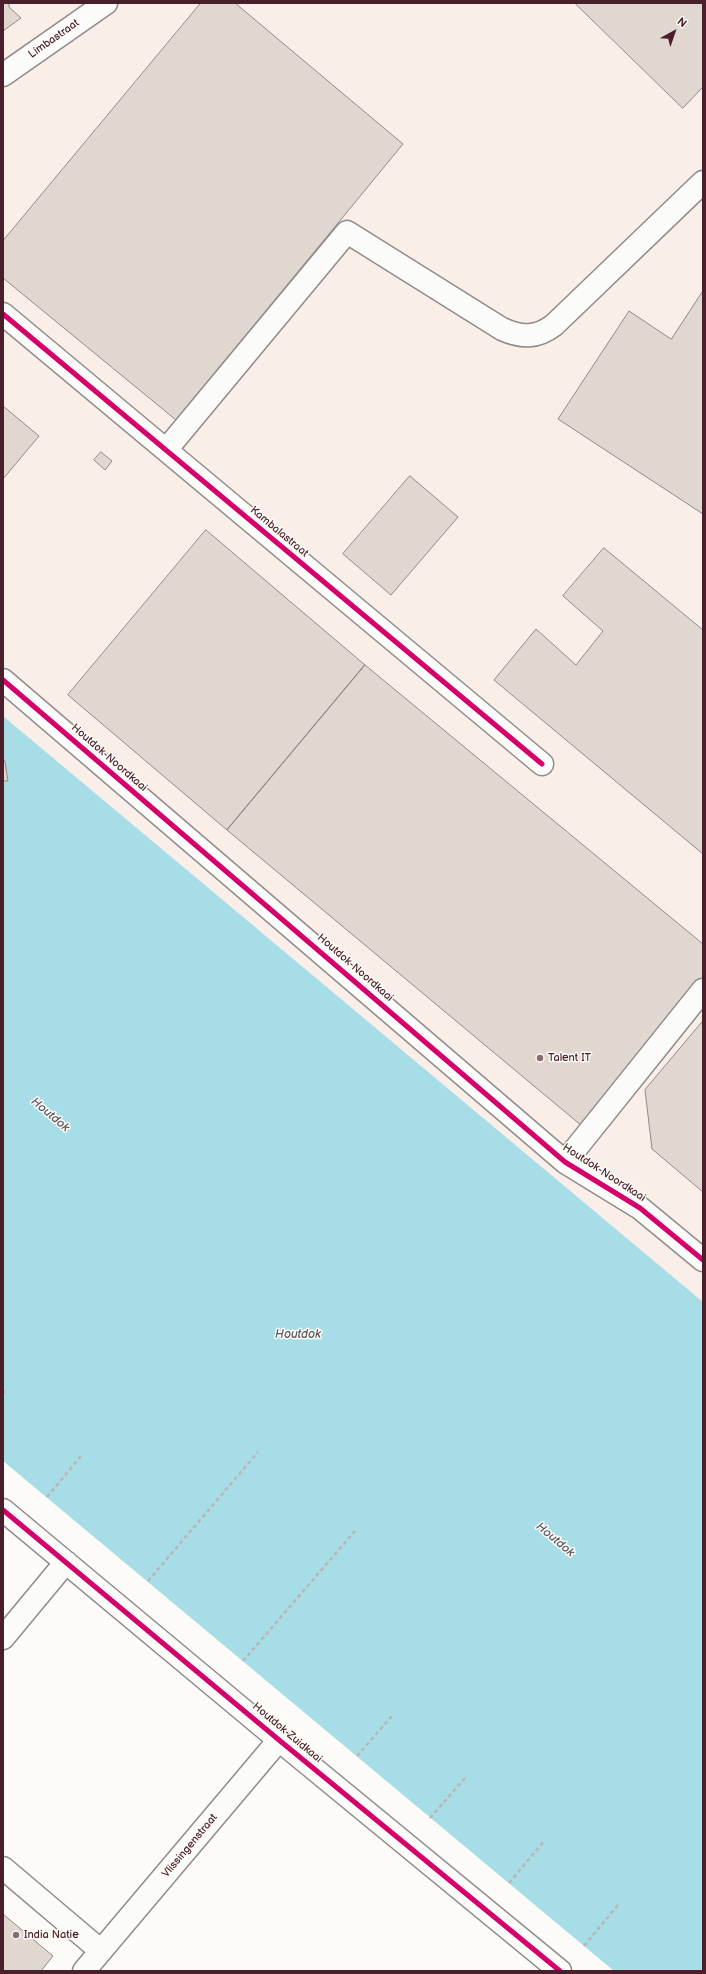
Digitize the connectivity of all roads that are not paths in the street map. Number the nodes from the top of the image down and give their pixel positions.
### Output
1 (106, 3) edge
2 (3, 75) edge
3 (703, 182) edge
4 (3, 314) edge
5 (166, 450) junction
6 (3, 680) edge
7 (542, 764) dead end
8 (703, 990) edge
9 (565, 1162) junction
10 (703, 1260) edge
11 (3, 1510) edge
12 (66, 1562) junction
13 (3, 1638) edge
14 (279, 1740) junction
15 (3, 1868) edge
16 (101, 1951) junction
17 (84, 1971) edge
18 (560, 1971) edge

1 - 2 street, Limbastraat
3 - 5 street
4 - 5 street, Kambalastraat
5 - 7 street, Kambalastraat
6 - 9 street, Houtdok-Noordkaai
8 - 9 street
9 - 10 street, Houtdok-Noordkaai
11 - 12 street, Houtdok-Zuidkaai
12 - 13 street
12 - 14 street, Houtdok-Zuidkaai
14 - 16 street, Vlissingenstraat
14 - 18 street, Houtdok-Zuidkaai
15 - 16 street
16 - 17 street, Vlissingenstraat

